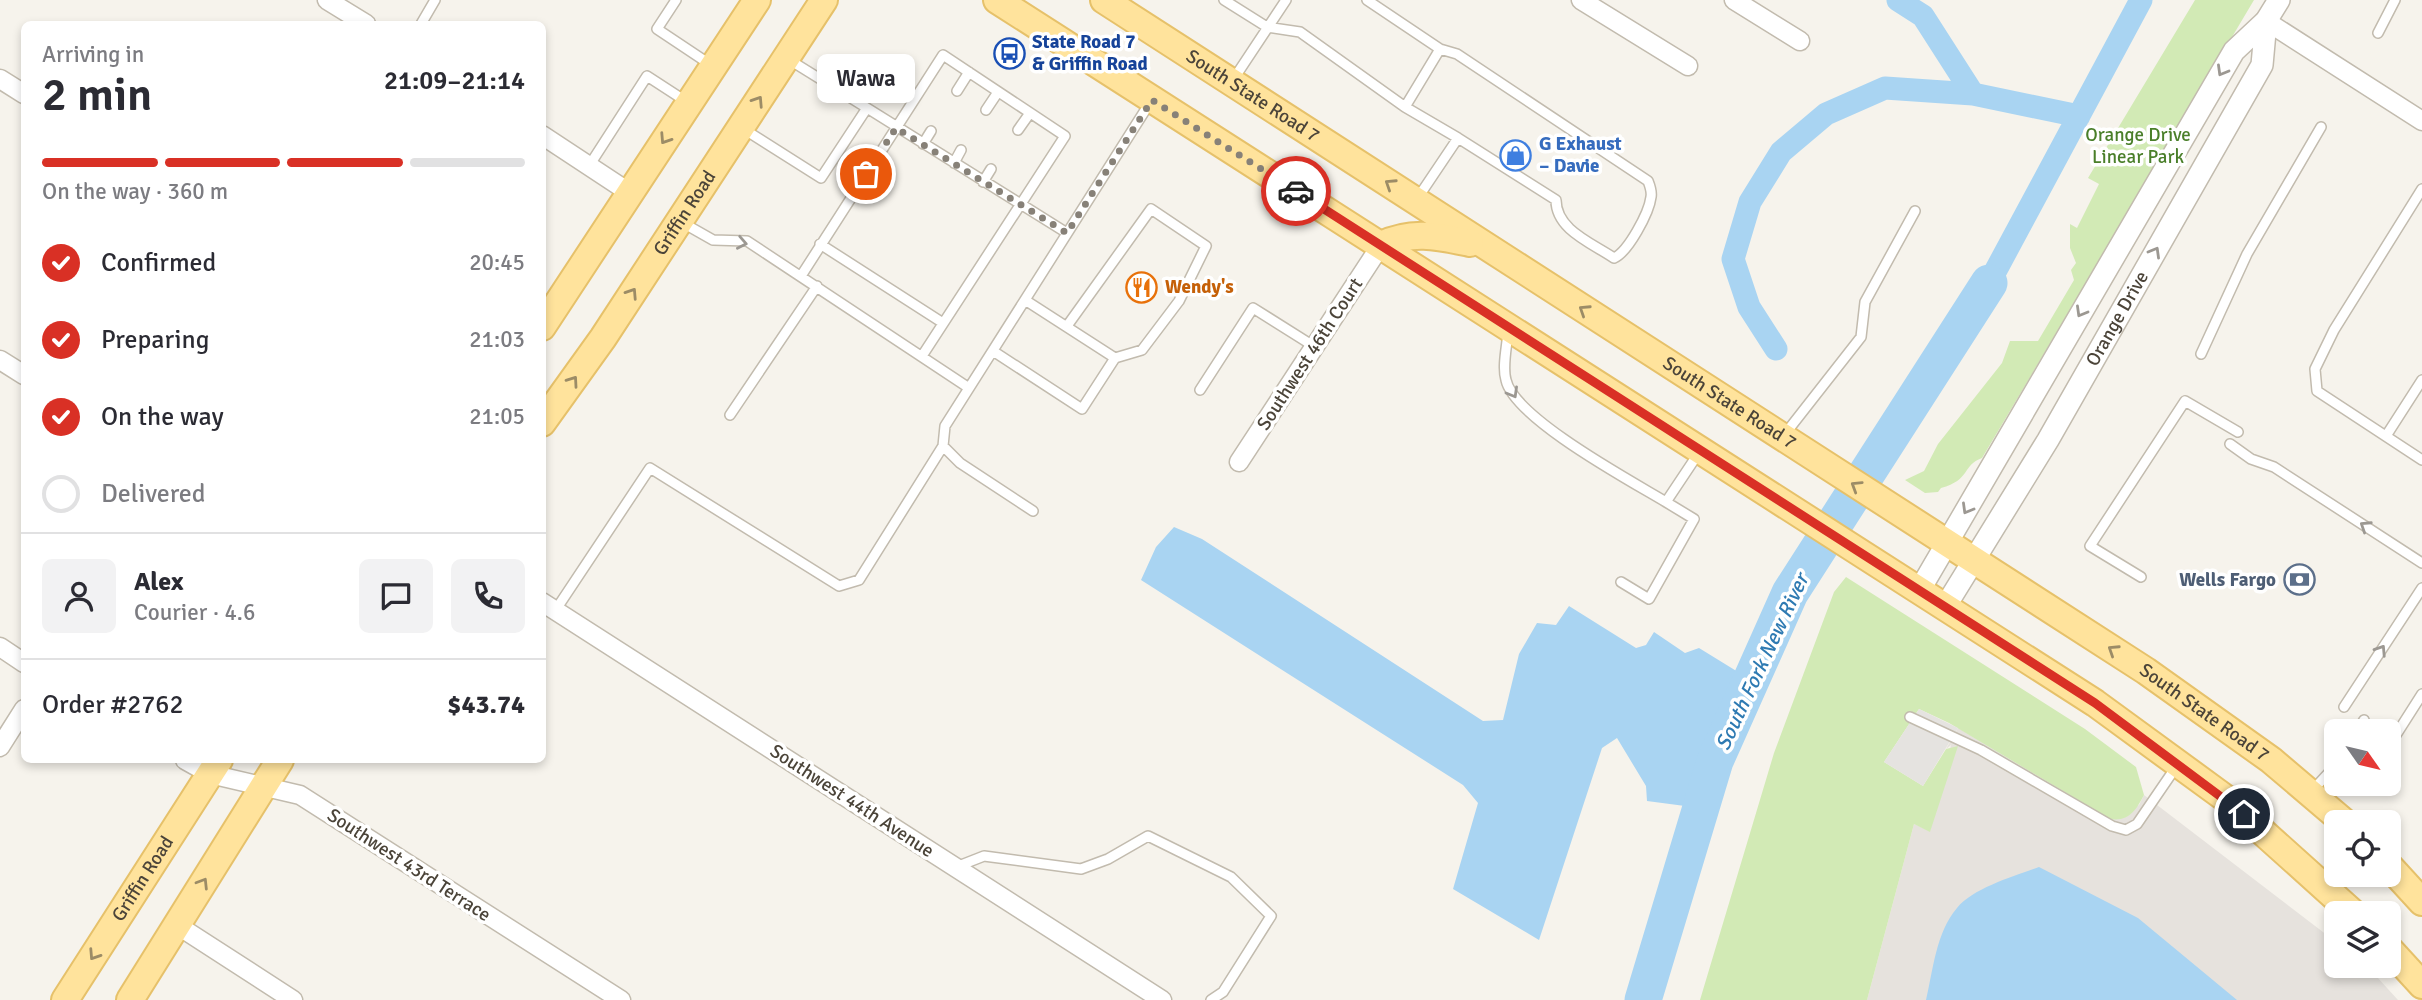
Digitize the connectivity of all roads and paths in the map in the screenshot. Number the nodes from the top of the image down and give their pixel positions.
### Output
1 (327, 0) edge
2 (435, 0) edge
3 (676, 0) edge
4 (757, 0) edge
5 (824, 0) edge
6 (997, 0) edge
7 (1104, 0) edge
8 (1224, 0) edge
9 (1286, 0) edge
10 (1367, 0) edge
11 (1581, 0) edge
12 (1734, 0) edge
13 (2278, 0) edge
14 (2395, 0) edge
15 (361, 21) edge
16 (423, 21) edge
17 (2266, 21) junction
18 (1268, 27) junction
19 (2378, 33) dead end
20 (1800, 41) dead end
21 (1440, 49) junction
22 (786, 58) junction
23 (713, 66) junction
24 (1688, 66) dead end
25 (969, 72) junction
26 (0, 79) edge
27 (1232, 82) junction
28 (957, 91) dead end
29 (21, 92) edge
30 (998, 92) junction
31 (1152, 100) junction
32 (689, 103) junction
33 (1405, 107) junction
34 (867, 108) junction
35 (986, 110) dead end
36 (1030, 113) junction
37 (2422, 121) edge
38 (740, 127) junction
39 (2321, 127) dead end
40 (896, 128) junction
41 (1018, 130) dead end
42 (931, 131) dead end
43 (546, 138) edge
44 (1458, 138) junction
45 (923, 144) junction
46 (961, 150) dead end
47 (954, 163) junction
48 (589, 166) junction
49 (991, 169) dead end
50 (984, 182) junction
51 (2422, 189) edge
52 (630, 193) junction
53 (1416, 201) junction
54 (1020, 204) junction
55 (1915, 211) dead end
56 (680, 220) junction
57 (1067, 233) junction
58 (820, 244) junction
59 (1381, 245) junction
60 (1489, 248) junction
61 (2115, 253) junction
62 (801, 276) junction
63 (817, 286) junction
64 (1025, 300) junction
65 (2121, 312) junction
66 (546, 321) edge
67 (943, 323) junction
68 (1067, 326) junction
69 (1509, 327) junction
70 (1315, 347) junction
71 (993, 351) junction
72 (2201, 354) dead end
73 (922, 356) junction
74 (1115, 358) junction
75 (0, 360) edge
76 (21, 373) edge
77 (2422, 380) edge
78 (969, 388) junction
79 (1200, 390) dead end
80 (730, 415) dead end
81 (546, 417) edge
82 (2238, 432) dead end
83 (2386, 436) junction
84 (1782, 438) junction
85 (2230, 444) dead end
86 (943, 446) junction
87 (1701, 450) junction
88 (2422, 460) edge
89 (1239, 462) dead end
90 (688, 477) dead end
91 (681, 487) junction
92 (1666, 502) junction
93 (1033, 511) dead end
94 (1947, 544) junction
95 (1974, 561) junction
96 (2422, 563) edge
97 (2141, 578) dead end
98 (1621, 582) dead end
99 (2422, 588) edge
100 (1919, 591) junction
101 (549, 607) edge
102 (1945, 607) junction
103 (0, 647) edge
104 (21, 661) edge
105 (2422, 694) edge
106 (2344, 707) dead end
107 (21, 714) edge
108 (1910, 718) dead end
109 (2401, 727) edge
110 (0, 747) edge
111 (198, 763) edge
112 (278, 763) edge
113 (2179, 763) junction
114 (215, 767) edge
115 (2324, 778) edge
116 (261, 787) junction
117 (2310, 793) junction
118 (2330, 810) edge
119 (955, 867) junction
120 (2401, 879) edge
121 (2340, 901) edge
122 (2422, 902) edge
123 (177, 925) junction
124 (2401, 959) edge
125 (2401, 963) edge
126 (2422, 972) edge
127 (2422, 985) edge
128 (65, 1000) edge
129 (130, 1000) edge
130 (293, 1000) edge
131 (621, 1000) edge
132 (1162, 1000) edge
133 (1210, 1000) edge

1 - 15 street
2 - 16 lane
3 - 23 lane
4 - 23 main road
5 - 22 main road, Griffin Road
6 - 31 main road
7 - 27 main road, South State Road 7
8 - 18 lane
9 - 18 lane
10 - 21 lane
11 - 24 street
12 - 20 street
13 - 17 street, Orange Drive
14 - 19 lane
17 - 37 street
17 -> 61 street, Orange Drive
65 -> 17 street, Orange Drive
18 - 27 lane
18 - 33 lane
21 - 33 lane
21 - 44 lane
22 - 34 lane
38 -> 22 main road, Griffin Road
23 - 32 main road
25 - 28 lane
25 - 30 lane
25 - 40 lane
26 - 29 street
53 -> 27 main road, South State Road 7
30 - 35 lane
30 - 36 lane
31 - 57 lane
31 - 59 main road
32 - 48 lane
32 -> 52 main road
33 - 44 lane
34 - 38 lane
34 - 40 lane
36 - 41 lane
36 - 54 lane
38 - 56 main road, Griffin Road
39 - 72 lane
40 - 45 lane
40 - 58 lane
42 - 45 lane
43 - 48 street
44 - 53 lane
45 - 47 lane
46 - 47 lane
47 - 50 lane
48 - 52 street
49 - 50 lane
50 - 54 lane
51 - 83 lane
52 - 66 main road
53 - 60 main road, South State Road 7
54 - 57 lane
54 - 67 lane
55 - 84 lane
56 -> 62 lane
81 -> 56 main road, Griffin Road
57 - 64 lane
58 - 62 lane
58 - 67 lane
59 - 60 main road
59 - 69 main road
59 - 70 street, Southwest 46th Court
84 -> 60 main road, South State Road 7
61 - 65 street
61 -> 94 street, Orange Drive
62 - 63 lane
63 - 73 lane
63 - 80 lane
64 - 68 lane
64 - 71 lane
65 - 95 street, Orange Drive
67 - 73 lane
68 - 74 lane
68 - 74 lane
69 - 87 main road
69 -> 92 lane
70 - 79 lane
70 - 89 street, Southwest 46th Court
71 - 74 lane
71 - 78 lane
73 - 78 lane
75 - 76 street
77 - 83 lane
78 - 86 lane
82 - 97 lane
83 - 88 lane
94 -> 84 main road, South State Road 7
96 -> 85 lane
86 - 91 lane
86 - 93 lane
87 - 92 lane
87 - 100 main road
90 - 91 lane
91 - 101 lane
92 - 98 lane
94 - 95 main road, South State Road 7
94 - 100 street, Orange Drive
95 - 102 street, Orange Drive
117 -> 95 main road, South State Road 7
106 -> 99 lane
100 - 102 main road
101 - 119 street, Southwest 44th Avenue
102 - 113 main road
103 - 104 street
105 - 109 lane
107 - 110 street
108 - 113 lane
111 - 114 street, Southwest 43rd Terrace
112 - 116 main road
113 - 121 main road
114 - 116 street, Southwest 43rd Terrace
114 -> 128 main road, Griffin Road
115 - 117 lane
123 -> 116 main road
116 - 131 street, Southwest 43rd Terrace
117 - 118 main road, South State Road 7
119 - 132 street, Southwest 44th Avenue
119 - 133 lane
120 - 122 main road
123 - 129 main road
123 - 130 street
124 - 126 main road
125 - 127 main road

